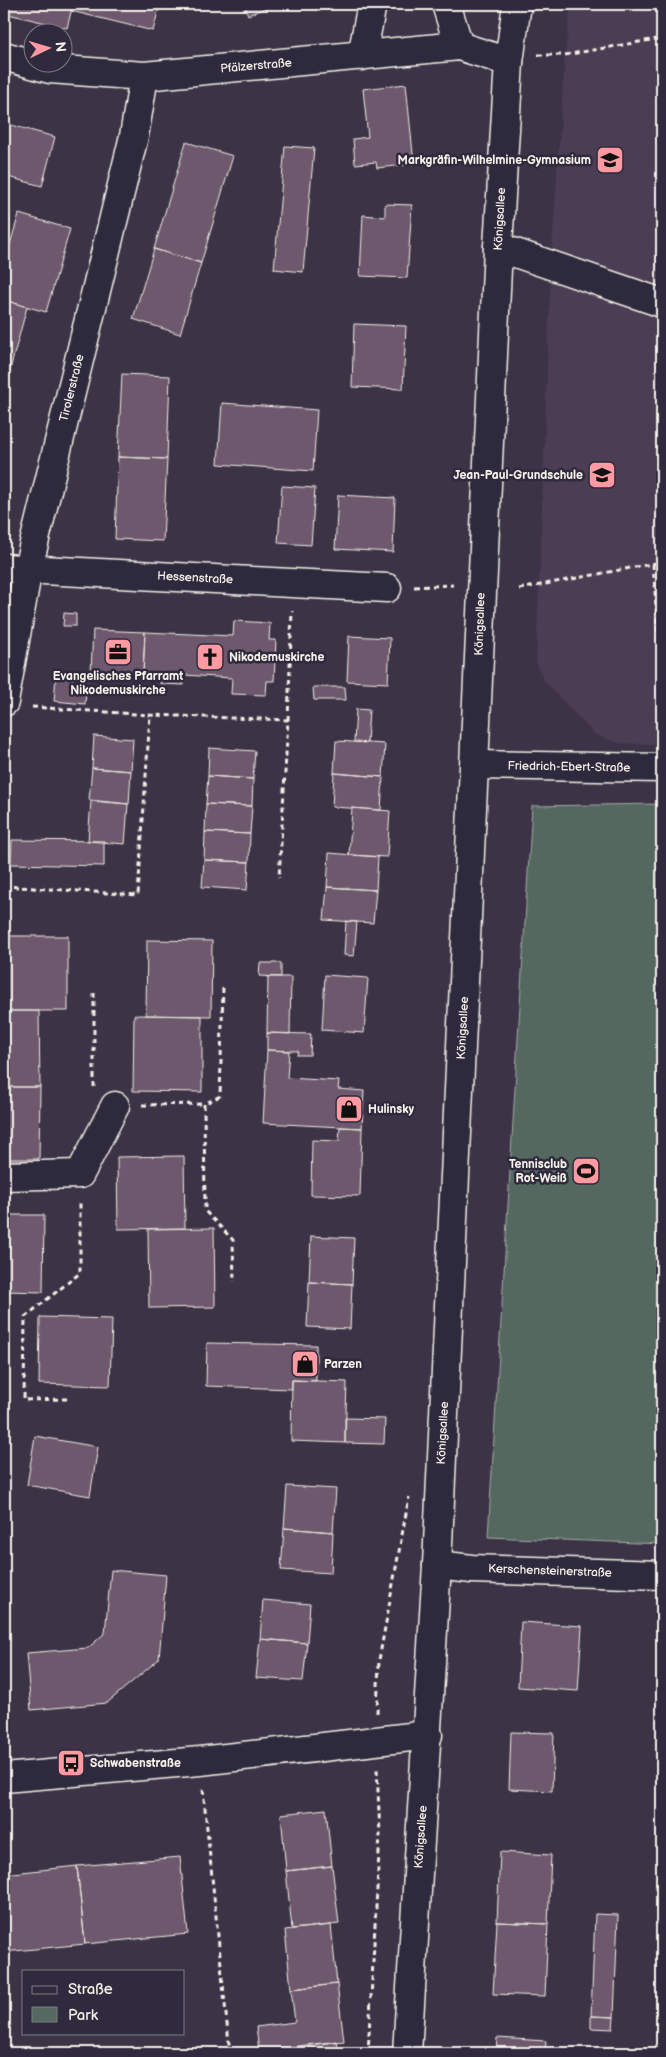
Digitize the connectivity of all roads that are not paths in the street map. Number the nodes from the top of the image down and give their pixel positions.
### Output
1 (372, 4) edge
2 (446, 4) edge
3 (517, 4) edge
4 (459, 46) junction
5 (4, 56) edge
6 (362, 56) junction
7 (509, 58) junction
8 (144, 76) junction
9 (498, 247) junction
10 (662, 303) edge
11 (16, 568) edge
12 (387, 588) road end
13 (14, 704) edge
14 (475, 765) junction
15 (662, 768) edge
16 (115, 1106) road end
17 (4, 1176) edge
18 (437, 1565) junction
19 (662, 1575) edge
20 (428, 1735) junction
21 (4, 1778) edge
22 (407, 2053) edge

1 - 6 street
2 - 4 street
3 - 7 street, Königsallee
4 - 6 street, Pfälzerstraße
4 - 7 street, Pfälzerstraße
5 - 8 street, Pfälzerstraße
6 - 8 street, Pfälzerstraße
7 - 9 street, Königsallee
8 - 11 street, Tirolerstraße
9 - 10 street
9 - 14 street, Königsallee
11 - 12 street, Hessenstraße
11 - 13 street, Tirolerstraße
14 - 15 street, Friedrich-Ebert-Straße
14 - 18 street, Königsallee
16 - 17 street
18 - 19 street, Kerschensteinerstraße
18 - 20 street, Königsallee
20 - 21 street
20 - 22 street, Königsallee

